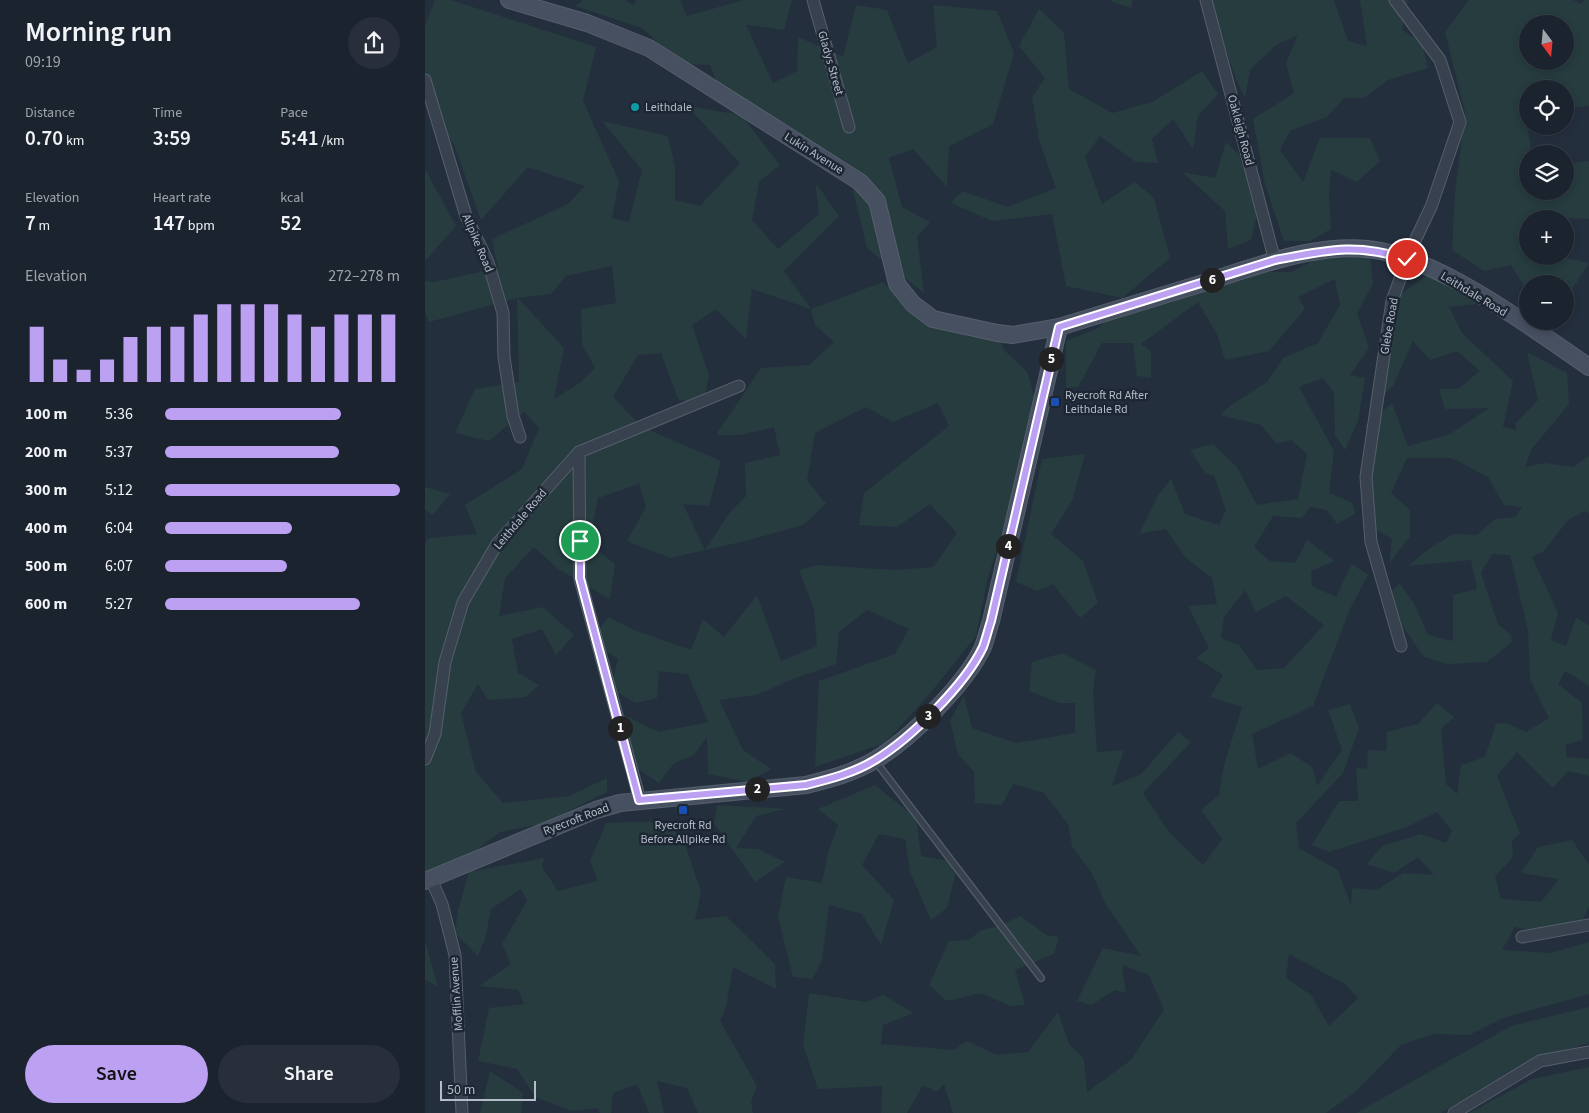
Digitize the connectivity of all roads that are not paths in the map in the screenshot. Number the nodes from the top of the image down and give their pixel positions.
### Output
1 (509, 0) edge
2 (813, 0) edge
3 (1206, 0) edge
4 (1395, 0) edge
5 (425, 80) edge
6 (849, 126) dead end
7 (1407, 259) junction
8 (1275, 260) junction
9 (1059, 327) junction
10 (1589, 368) edge
11 (739, 386) dead end
12 (520, 437) dead end
13 (579, 452) junction
14 (1401, 646) dead end
15 (425, 759) edge
16 (875, 760) junction
17 (639, 800) junction
18 (428, 880) edge
19 (1589, 925) edge
20 (1522, 937) dead end
21 (1041, 978) dead end
22 (1589, 1052) edge
23 (462, 1113) edge
24 (1454, 1113) edge

1 - 9 street, Lukin Avenue
2 - 6 street, Gladys Street
3 - 8 street, Oakleigh Road
4 - 7 street, Glebe Road
5 - 12 street, Allpike Road
7 - 8 street, Leithdale Road
7 - 10 street, Leithdale Road
7 - 14 street, Glebe Road
8 - 9 street, Leithdale Road
9 - 16 street, Ryecroft Road
11 - 13 street, Leithdale Road
13 - 15 street, Leithdale Road
13 - 17 street
16 - 17 street, Ryecroft Road
16 - 21 lane
17 - 18 street, Ryecroft Road
18 - 23 street, Mofflin Avenue
19 - 20 street
22 - 24 street

